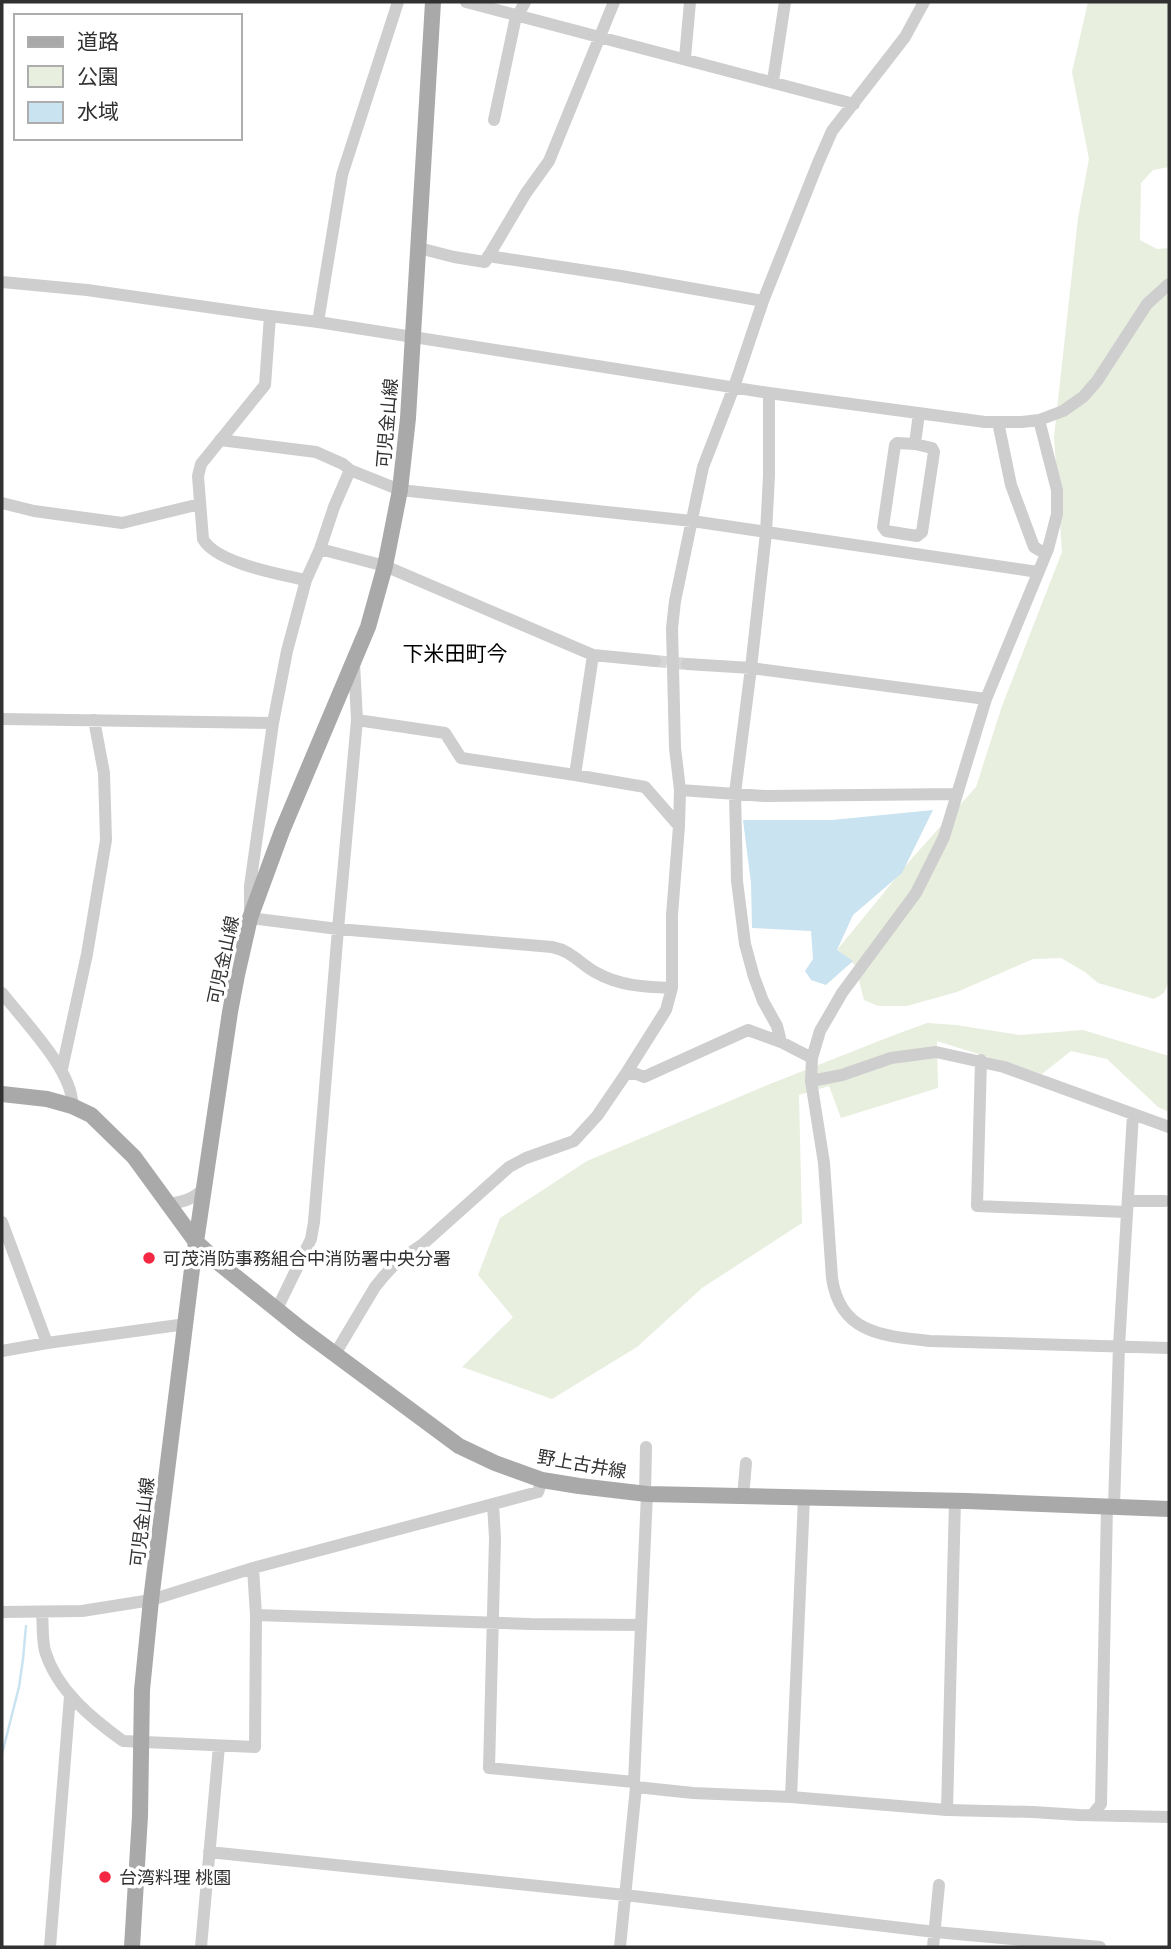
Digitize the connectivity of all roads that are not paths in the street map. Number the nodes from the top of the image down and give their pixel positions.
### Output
1 (398, 2) edge
2 (433, 2) edge
3 (466, 2) edge
4 (525, 2) edge
5 (614, 2) edge
6 (690, 2) edge
7 (785, 2) edge
8 (924, 2) edge
9 (519, 15) junction
10 (600, 36) junction
11 (685, 58) junction
12 (773, 81) junction
13 (854, 104) junction
14 (494, 120) dead end
15 (419, 248) junction
16 (488, 256) junction
17 (2, 282) edge
18 (1169, 284) edge
19 (763, 301) junction
20 (270, 316) junction
21 (318, 321) junction
22 (414, 336) junction
23 (734, 387) junction
24 (769, 393) junction
25 (919, 413) junction
26 (1039, 421) junction
27 (998, 422) junction
28 (220, 440) junction
29 (915, 444) junction
30 (350, 470) junction
31 (400, 490) junction
32 (2, 503) edge
33 (200, 504) junction
34 (692, 521) junction
35 (766, 533) junction
36 (320, 549) junction
37 (1046, 554) junction
38 (384, 566) junction
39 (1038, 572) junction
40 (306, 580) junction
41 (593, 655) junction
42 (353, 659) junction
43 (655, 662) tunnel mouth
44 (687, 664) tunnel mouth
45 (751, 667) junction
46 (986, 699) junction
47 (2, 719) edge
48 (94, 720) junction
49 (357, 720) junction
50 (273, 723) junction
51 (575, 775) junction
52 (680, 790) junction
53 (734, 793) junction
54 (957, 794) junction
55 (679, 826) junction
56 (250, 918) junction
57 (338, 929) junction
58 (672, 989) junction
59 (2, 993) edge
60 (781, 1042) junction
61 (812, 1058) junction
62 (981, 1060) junction
63 (62, 1069) junction
64 (625, 1075) junction
65 (811, 1081) junction
66 (2, 1094) edge
67 (72, 1106) junction
68 (1133, 1114) junction
69 (1169, 1127) edge
70 (204, 1188) junction
71 (1165, 1201) dead end
72 (169, 1204) junction
73 (1127, 1206) junction
74 (2, 1223) edge
75 (196, 1242) junction
76 (277, 1309) junction
77 (186, 1324) junction
78 (47, 1343) junction
79 (1119, 1346) junction
80 (1169, 1348) edge
81 (2, 1351) edge
82 (334, 1354) junction
83 (646, 1447) dead end
84 (746, 1463) dead end
85 (542, 1480) junction
86 (646, 1494) junction
87 (743, 1497) junction
88 (804, 1498) junction
89 (955, 1501) junction
90 (494, 1504) junction
91 (1111, 1507) junction
92 (1169, 1509) edge
93 (254, 1568) junction
94 (150, 1600) junction
95 (2, 1612) edge
96 (42, 1612) junction
97 (256, 1615) junction
98 (493, 1623) junction
99 (641, 1625) junction
100 (70, 1696) junction
101 (140, 1743) junction
102 (219, 1746) junction
103 (635, 1784) junction
104 (791, 1797) junction
105 (947, 1810) junction
106 (1093, 1814) junction
107 (1169, 1817) edge
108 (209, 1852) junction
109 (939, 1885) dead end
110 (625, 1895) junction
111 (935, 1932) junction
112 (1083, 1946) edge
113 (50, 1947) edge
114 (132, 1947) edge
115 (201, 1947) edge
116 (620, 1947) edge
117 (933, 1947) edge
118 (1100, 1947) edge

1 - 21 street
2 - 15 main road, 可児金山線
3 - 9 street
4 - 9 street
5 - 10 street
6 - 11 street
7 - 12 street
8 - 13 street
9 - 10 street
9 - 14 street
10 - 11 street
10 - 16 street
11 - 12 street
12 - 13 street
13 - 19 street
15 - 16 street
15 - 22 main road, 可児金山線
16 - 19 street
17 - 20 street
18 - 26 street
19 - 23 street
20 - 21 street
20 - 28 street
21 - 22 street
22 - 23 street
22 - 31 main road, 可児金山線
23 - 24 street
23 - 34 street
24 - 25 street
24 - 35 street
25 - 27 street
25 - 29 street
26 - 27 street
26 - 37 street
27 - 37 street
28 - 30 street
28 - 33 street
29 - 29 street
30 - 31 street
30 - 36 street
31 - 34 street
31 - 38 main road, 可児金山線
32 - 33 street
33 - 40 street
34 - 35 street
34 - 52 street
35 - 39 street
35 - 45 street
36 - 38 street
36 - 40 street
37 - 39 street
38 - 41 street
38 - 42 main road, 可児金山線
39 - 46 street
40 - 50 street
41 - 43 street
41 - 51 street
42 - 49 street
42 - 56 main road, 可児金山線
44 - 45 street
45 - 46 street
45 - 53 street
46 - 54 street
47 - 48 street
48 - 50 street
48 - 63 street
49 - 51 street
49 - 57 street
50 - 56 street
51 - 55 street
52 - 53 street
52 - 55 street
53 - 54 street
53 - 60 street
54 - 61 street
55 - 58 street
56 - 57 street
56 - 70 main road, 可児金山線
57 - 58 street
57 - 76 street
58 - 64 street
59 - 63 street
60 - 61 street
60 - 64 street
61 - 65 street
62 - 65 street
62 - 68 street
62 - 73 street
63 - 67 street
64 - 82 street
65 - 79 street
66 - 67 main road, 野上古井線
67 - 72 main road, 野上古井線
68 - 69 street
68 - 73 street
70 - 72 street
70 - 75 main road, 可児金山線
71 - 73 street
72 - 75 main road, 野上古井線
73 - 79 street
74 - 78 street
75 - 76 main road, 野上古井線
75 - 77 main road, 可児金山線
76 - 82 main road, 野上古井線
77 - 78 street
77 - 94 main road, 可児金山線
78 - 81 street
79 - 80 street
79 - 91 street
82 - 85 main road, 野上古井線
83 - 86 street
84 - 87 street
85 - 86 main road, 野上古井線
85 - 90 street
86 - 87 main road, 野上古井線
86 - 99 street
87 - 88 main road, 野上古井線
88 - 89 main road, 野上古井線
88 - 104 street
89 - 91 main road, 野上古井線
89 - 105 street
90 - 93 street
90 - 98 street
91 - 92 main road, 野上古井線
91 - 106 street
93 - 94 street
93 - 97 street
94 - 96 street
94 - 101 main road, 可児金山線
95 - 96 street
96 - 100 street
97 - 98 street
97 - 102 street
98 - 99 street
98 - 103 street
99 - 103 street
100 - 101 street
100 - 113 street
101 - 102 street
101 - 114 main road, 可児金山線
102 - 108 street
103 - 104 street
103 - 110 street
104 - 105 street
105 - 106 street
106 - 107 street
108 - 110 street
108 - 115 street
109 - 111 street
110 - 111 street
110 - 116 street
111 - 112 street
111 - 117 street
112 - 118 street

